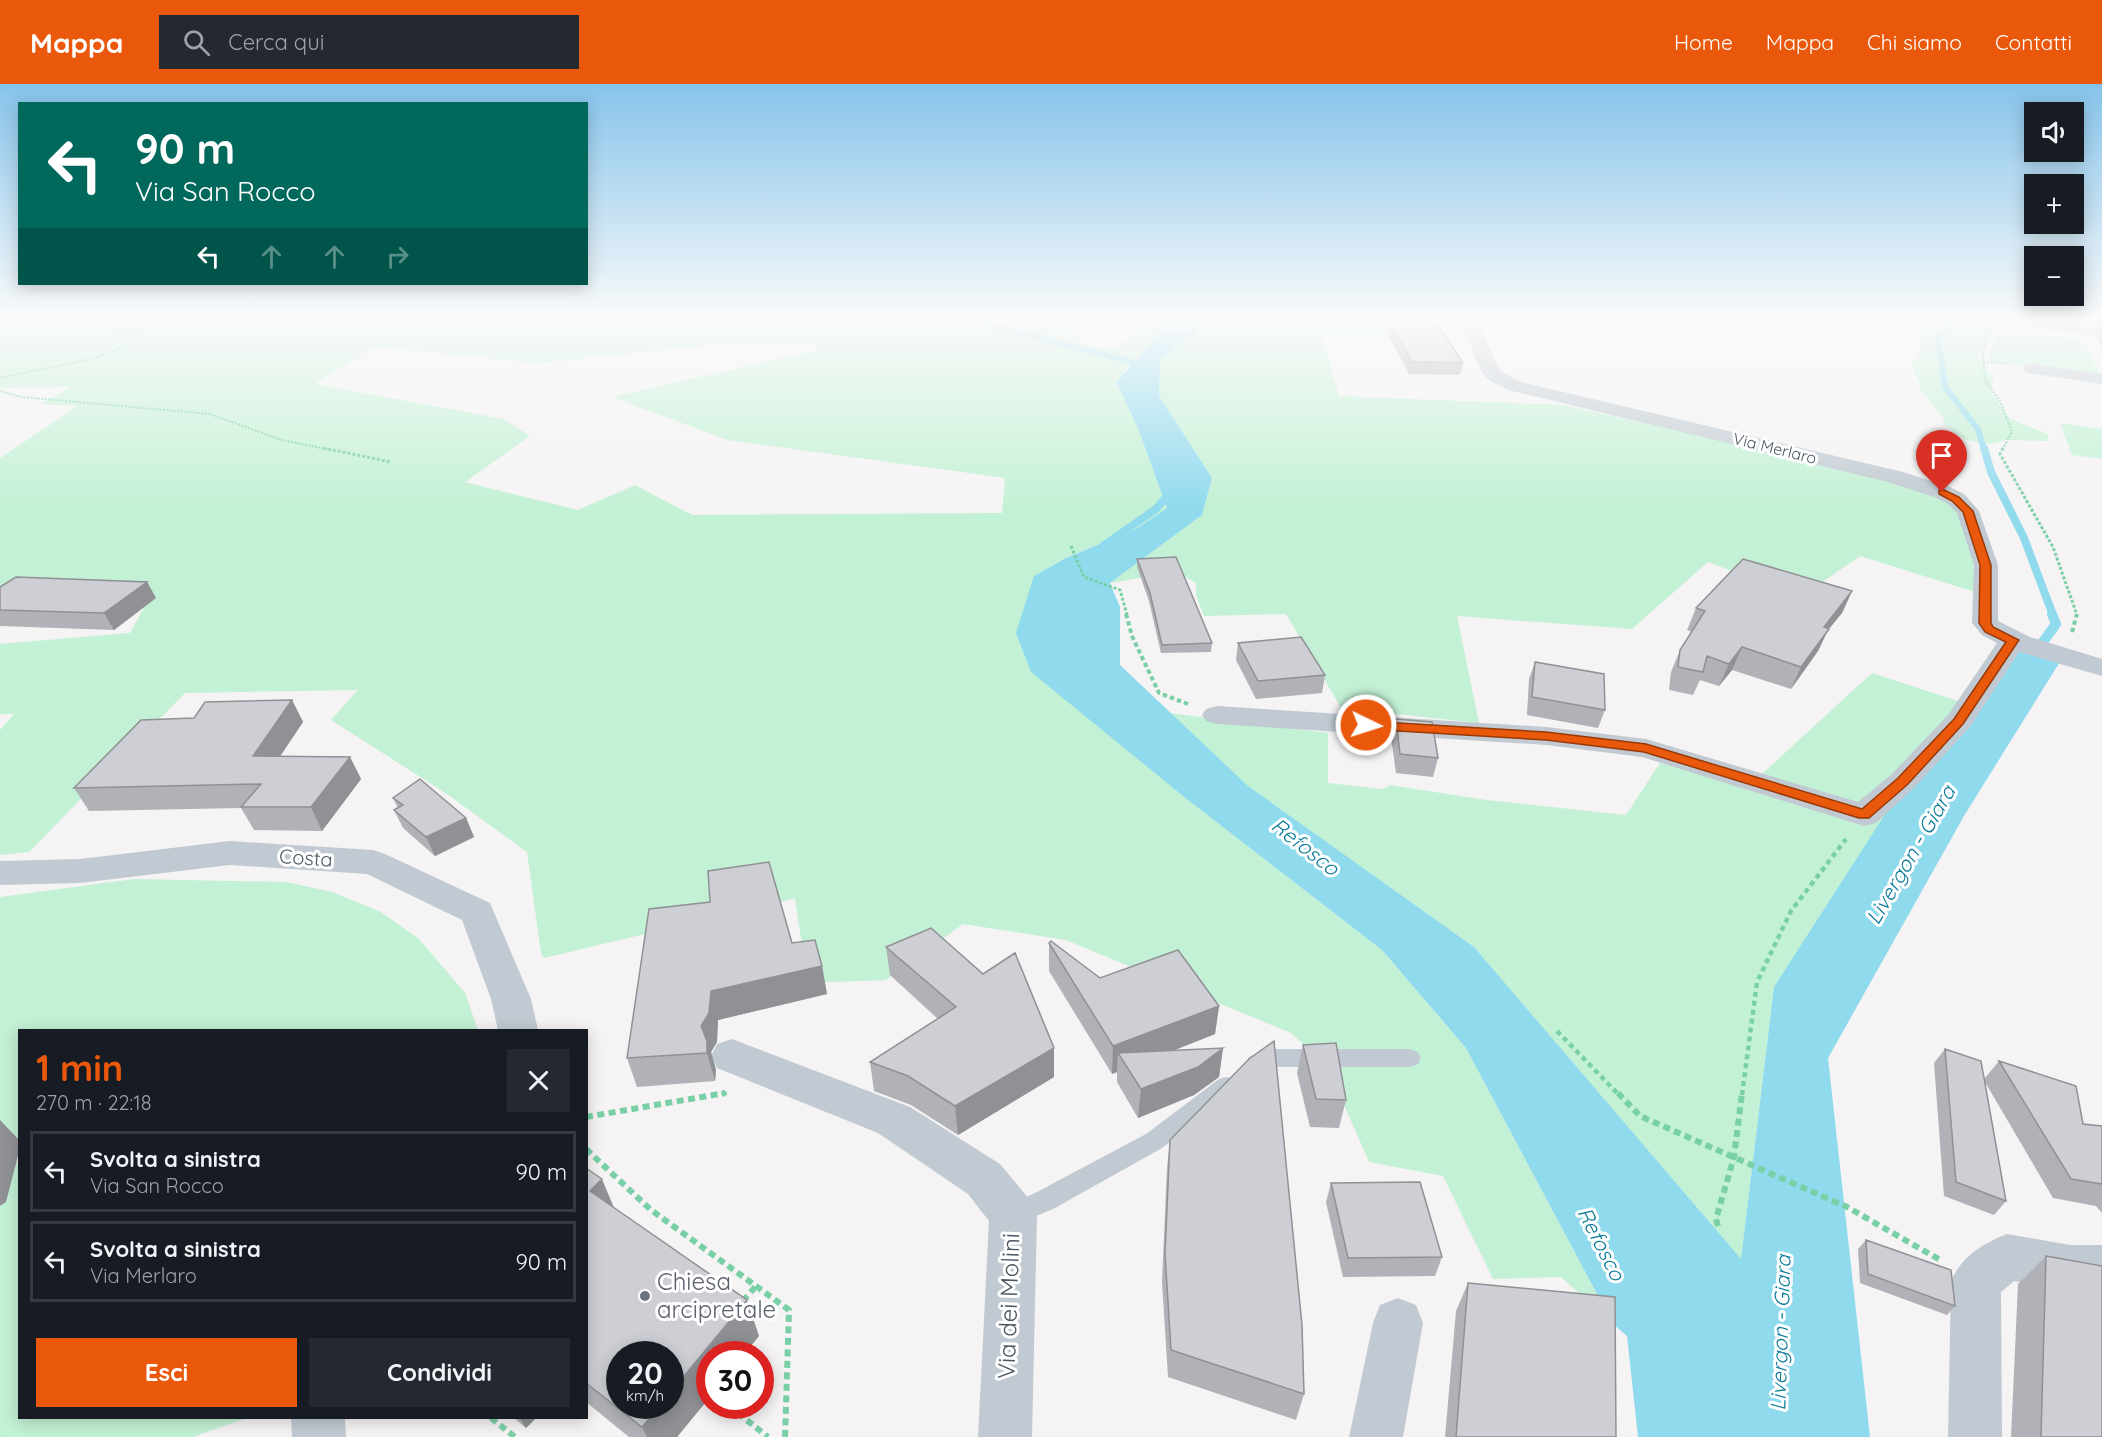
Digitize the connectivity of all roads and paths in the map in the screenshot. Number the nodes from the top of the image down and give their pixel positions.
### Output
1 (1508, 382) edge
2 (1987, 382) edge
3 (0, 391) edge
4 (391, 462) dead end
5 (1071, 546) dead end
6 (2013, 640) junction
7 (2086, 663) edge
8 (1217, 715) joint
9 (1864, 815) junction
10 (0, 873) edge
11 (518, 1029) edge
12 (1557, 1031) dead end
13 (1410, 1058) dead end
14 (746, 1061) joint
15 (588, 1117) edge
16 (588, 1151) edge
17 (1734, 1157) junction
18 (1012, 1215) junction
19 (1718, 1226) dead end
20 (2102, 1269) edge
21 (1976, 1281) junction
22 (756, 1286) junction
23 (740, 1305) edge
24 (1398, 1323) dead end
25 (318, 1419) edge
26 (493, 1419) edge
27 (745, 1419) edge
28 (319, 1437) edge
29 (515, 1437) edge
30 (768, 1437) edge
31 (784, 1437) edge
32 (1005, 1437) edge
33 (1376, 1437) edge
34 (1975, 1437) edge

1 - 6 street, Via Merlaro
2 - 7 path
3 - 4 path
5 - 8 path
6 - 7 street
6 - 9 street
8 - 9 street
9 - 17 path
10 - 11 street, Costa
12 - 17 path
13 - 18 lane
14 - 15 path
14 - 18 street, Via dei Molini
16 - 22 path
17 - 19 path
17 - 21 path
18 - 32 street, Via dei Molini
20 - 21 street
21 - 34 street
22 - 23 path
22 - 31 path
24 - 33 street
25 - 28 street
26 - 29 path
27 - 30 path

